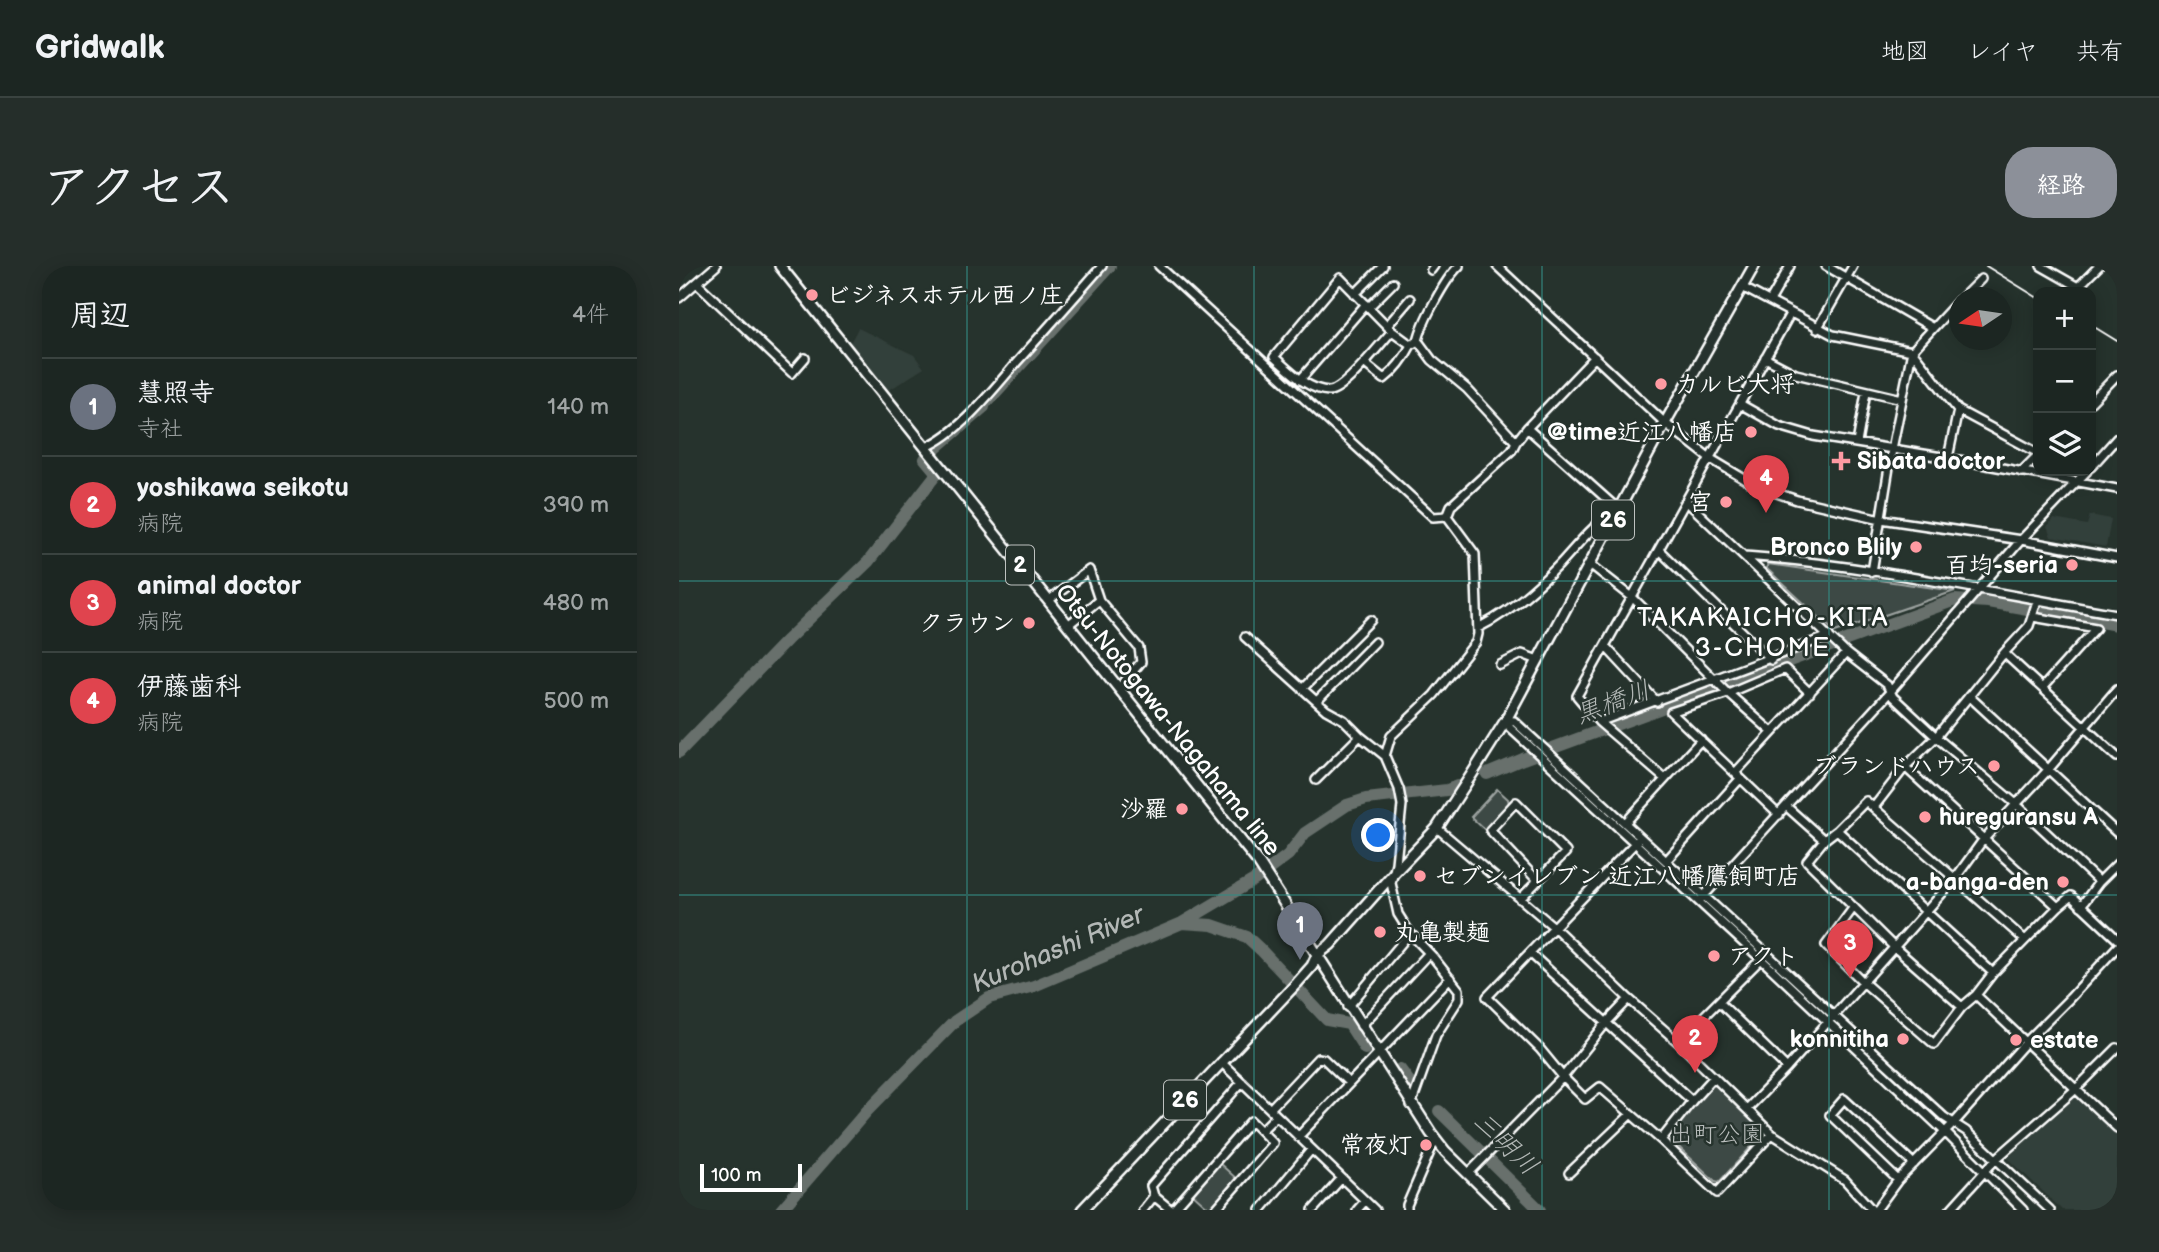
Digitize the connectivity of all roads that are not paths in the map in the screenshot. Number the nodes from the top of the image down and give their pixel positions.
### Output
1 (716, 266) edge
2 (780, 266) edge
3 (1103, 266) edge
4 (1159, 266) edge
5 (1383, 266) edge
6 (1459, 266) edge
7 (1497, 266) edge
8 (1754, 266) edge
9 (1790, 266) edge
10 (1826, 266) edge
11 (1853, 266) edge
12 (2041, 266) edge
13 (2099, 266) edge
14 (1847, 278) junction
15 (1980, 278) dead end
16 (697, 283) junction
17 (1393, 283) dead end
18 (1742, 287) junction
19 (1972, 287) edge
20 (1355, 294) junction
21 (679, 298) edge
22 (1410, 299) dead end
23 (1770, 301) junction
24 (1367, 306) junction
25 (1949, 311) edge
26 (1790, 314) junction
27 (1390, 328) junction
28 (1933, 328) junction
29 (1817, 329) junction
30 (1415, 343) junction
31 (1912, 351) junction
32 (1595, 357) junction
33 (805, 358) dead end
34 (1765, 358) junction
35 (1364, 363) junction
36 (2117, 375) edge
37 (1300, 380) junction
38 (1866, 391) junction
39 (2096, 397) edge
40 (1902, 399) junction
41 (1740, 404) junction
42 (1958, 410) junction
43 (1665, 423) junction
44 (1527, 428) junction
45 (2117, 438) edge
46 (1516, 442) junction
47 (1857, 443) junction
48 (926, 447) junction
49 (1892, 449) junction
50 (2033, 451) edge
51 (1948, 458) junction
52 (1711, 459) junction
53 (2033, 459) edge
54 (2096, 461) edge
55 (2021, 472) junction
56 (2083, 476) edge
57 (2078, 481) junction
58 (2117, 489) edge
59 (1687, 502) junction
60 (1619, 510) junction
61 (1447, 516) junction
62 (1881, 519) junction
63 (2021, 540) junction
64 (1659, 550) junction
65 (1745, 556) junction
66 (2117, 558) edge
67 (1590, 564) junction
68 (1872, 572) junction
69 (1980, 589) junction
70 (1632, 597) junction
71 (1099, 600) junction
72 (1048, 601) junction
73 (2037, 601) junction
74 (2117, 614) edge
75 (2033, 617) junction
76 (1371, 620) dead end
77 (1068, 625) junction
78 (1478, 628) junction
79 (1245, 637) dead end
80 (1830, 637) junction
81 (1375, 642) dead end
82 (1605, 646) junction
83 (1846, 653) junction
84 (2004, 653) junction
85 (1538, 660) junction
86 (1771, 660) junction
87 (1500, 665) dead end
88 (1716, 680) junction
89 (2043, 687) junction
90 (1119, 688) junction
91 (1302, 689) junction
92 (2117, 690) edge
93 (1890, 692) junction
94 (1728, 693) junction
95 (1810, 693) junction
96 (1969, 696) junction
97 (1317, 701) junction
98 (1657, 702) junction
99 (1506, 720) junction
100 (1599, 722) junction
101 (2083, 727) junction
102 (1772, 732) junction
103 (1360, 736) junction
104 (1936, 737) junction
105 (1701, 740) junction
106 (1385, 756) junction
107 (2117, 757) edge
108 (1550, 759) junction
109 (1905, 767) junction
110 (2049, 770) junction
111 (1737, 776) junction
112 (1665, 779) junction
113 (1316, 780) dead end
114 (2016, 804) junction
115 (1787, 807) junction
116 (1874, 807) junction
117 (1779, 815) junction
118 (1625, 823) junction
119 (1437, 828) junction
120 (1837, 830) junction
121 (2117, 832) edge
122 (1638, 840) junction
123 (1824, 840) junction
124 (1983, 840) junction
125 (1666, 861) junction
126 (2117, 864) edge
127 (1393, 874) junction
128 (1954, 880) junction
129 (1538, 881) junction
130 (2099, 882) junction
131 (1520, 899) junction
132 (1701, 899) junction
133 (2081, 906) junction
134 (2058, 907) junction
135 (1854, 908) junction
136 (1925, 912) junction
137 (1555, 928) junction
138 (1411, 933) junction
139 (2117, 939) edge
140 (2025, 940) junction
141 (1894, 947) junction
142 (2117, 947) edge
143 (1429, 953) junction
144 (1530, 953) junction
145 (1317, 955) junction
146 (1761, 959) junction
147 (1993, 974) junction
148 (1450, 978) junction
149 (1863, 982) junction
150 (1976, 995) junction
151 (1629, 999) junction
152 (1719, 1002) junction
153 (1962, 1006) junction
154 (1348, 1007) junction
155 (1834, 1015) junction
156 (1607, 1021) junction
157 (1828, 1022) junction
158 (1361, 1027) junction
159 (1678, 1042) junction
160 (2026, 1042) junction
161 (1378, 1053) junction
162 (2116, 1053) edge
163 (1221, 1062) junction
164 (1787, 1068) junction
165 (1563, 1077) junction
166 (1714, 1077) junction
167 (1242, 1082) junction
168 (1349, 1083) junction
169 (2076, 1089) junction
170 (1692, 1101) junction
171 (1411, 1105) junction
172 (1270, 1109) junction
173 (1747, 1109) junction
174 (1631, 1114) junction
175 (1276, 1116) junction
176 (1954, 1123) junction
177 (2117, 1128) edge
178 (1261, 1131) junction
179 (1945, 1132) junction
180 (1772, 1134) junction
181 (1299, 1137) junction
182 (1661, 1140) junction
183 (1436, 1141) junction
184 (1311, 1150) junction
185 (1996, 1159) junction
186 (1914, 1164) junction
187 (1569, 1172) dead end
188 (1984, 1173) junction
189 (1468, 1174) junction
190 (1341, 1179) junction
191 (1898, 1180) junction
192 (1154, 1196) junction
193 (1365, 1201) junction
194 (1081, 1210) edge
195 (1143, 1210) edge
196 (1172, 1210) edge
197 (1215, 1210) edge
198 (1261, 1210) edge
199 (1313, 1210) edge
200 (1357, 1210) edge
201 (1375, 1210) edge
202 (1407, 1210) edge
203 (1505, 1210) edge
204 (1874, 1210) edge
205 (1950, 1210) edge
206 (2023, 1210) edge
207 (2050, 1210) edge

1 - 16 street
2 - 48 main road, Otsu-Notogawa-Nagahama line / 2
3 - 48 street
4 - 61 street
5 - 20 street
6 - 30 street
7 - 32 street
8 - 18 main road, 26
9 - 23 street
10 - 14 street
11 - 14 street
12 - 13 street
14 - 28 street
14 - 29 street
15 - 19 street
16 - 21 street
16 - 33 street
17 - 24 street
18 - 23 street
18 - 43 main road, 26
20 - 24 street
20 - 37 street
22 - 27 street
23 - 26 street
24 - 27 street
24 - 37 street
25 - 28 street
26 - 29 street
26 - 34 street
27 - 30 street
27 - 35 street
28 - 31 street
29 - 31 street
30 - 35 street
30 - 46 street
31 - 40 street
31 - 42 street
32 - 43 street
32 - 44 street
34 - 38 street
34 - 41 street
35 - 37 street
36 - 39 street
38 - 40 street
38 - 47 street
40 - 49 street
41 - 47 street
41 - 52 street
42 - 50 street
42 - 51 street
43 - 52 street
43 - 60 main road, 26
44 - 46 street
44 - 60 street
45 - 54 street
46 - 61 street
47 - 49 street
48 - 72 main road, Otsu-Notogawa-Nagahama line / 2
49 - 51 street
49 - 62 street
51 - 55 street
52 - 59 street
52 - 62 street
53 - 55 street
55 - 57 street
56 - 57 street
57 - 58 street
57 - 63 street
59 - 64 street
59 - 65 street
60 - 67 main road, 26
60 - 78 street
61 - 78 street
62 - 63 street
62 - 68 street
63 - 66 street
63 - 69 street
64 - 70 street
64 - 86 street
65 - 68 street
65 - 80 street
67 - 70 street
67 - 85 main road, 26
68 - 69 street
69 - 73 street
69 - 93 street
70 - 82 street
70 - 88 street
71 - 72 street
71 - 77 street
71 - 90 street
72 - 77 main road, Otsu-Notogawa-Nagahama line / 2
73 - 74 street
73 - 75 street
75 - 84 street
75 - 89 street
76 - 91 street
77 - 90 main road, Otsu-Notogawa-Nagahama line / 2
78 - 106 street
79 - 91 street
80 - 83 street
80 - 86 street
81 - 97 street
82 - 98 street
82 - 100 street
83 - 93 street
83 - 95 street
84 - 89 street
84 - 96 street
85 - 87 street
85 - 99 main road, 26
86 - 88 street
88 - 94 street
88 - 98 street
89 - 101 street
90 - 145 main road, Otsu-Notogawa-Nagahama line / 2
91 - 97 street
92 - 101 street
93 - 104 street
93 - 115 street
94 - 95 street
94 - 102 street
94 - 105 street
95 - 102 street
96 - 104 street
96 - 110 street
97 - 103 street
98 - 100 street
99 - 108 street
99 - 119 main road, 26
100 - 112 street
101 - 107 street
101 - 110 street
102 - 111 street
103 - 106 street
103 - 113 street
104 - 109 street
104 - 114 street
105 - 111 street
105 - 112 street
106 - 127 street
108 - 118 street
108 - 122 street
109 - 116 street
109 - 124 street
110 - 114 street
110 - 121 street
111 - 117 street
111 - 125 street
112 - 118 street
114 - 124 street
114 - 130 street
115 - 117 street
115 - 123 street
116 - 120 street
116 - 128 street
117 - 132 street
118 - 122 street
119 - 127 main road, 26
119 - 131 street
120 - 123 street
120 - 136 street
122 - 125 street
122 - 132 street
122 - 137 street
123 - 135 street
124 - 128 street
124 - 134 street
125 - 132 street
126 - 130 street
127 - 138 street
127 - 145 main road, 26
128 - 136 street
128 - 140 street
129 - 129 street
129 - 131 street
130 - 133 street
131 - 137 street
132 - 146 street
132 - 155 street
133 - 134 street
133 - 139 street
134 - 140 street
135 - 141 street
135 - 149 street
136 - 141 street
136 - 147 street
137 - 144 street
137 - 151 street
138 - 143 street
138 - 154 street
140 - 147 street
141 - 149 street
141 - 153 street
142 - 160 street
143 - 148 street
143 - 158 street
144 - 156 street
144 - 165 street
145 - 154 main road, Otsu-Notogawa-Nagahama line / 2
145 - 163 main road, 26
146 - 152 street
146 - 157 street
147 - 150 street
148 - 161 street
148 - 171 street
149 - 153 street
149 - 155 street
150 - 153 street
150 - 160 street
151 - 156 street
151 - 159 street
152 - 159 street
152 - 164 street
154 - 158 main road, Otsu-Notogawa-Nagahama line / 2
155 - 157 street
155 - 176 street
156 - 165 street
156 - 170 street
157 - 164 street
157 - 179 street
158 - 161 main road, Otsu-Notogawa-Nagahama line / 2
159 - 166 street
160 - 169 street
160 - 176 street
161 - 168 street
161 - 171 main road, Otsu-Notogawa-Nagahama line / 2
162 - 169 street
163 - 167 street
163 - 194 main road, 26
164 - 173 street
165 - 174 street
165 - 189 street
166 - 170 street
166 - 173 street
167 - 172 street
167 - 192 street
168 - 172 street
168 - 181 street
169 - 177 street
169 - 185 street
170 - 182 street
171 - 183 main road, Otsu-Notogawa-Nagahama line / 2
172 - 175 street
173 - 180 street
174 - 182 street
174 - 187 street
175 - 178 street
175 - 181 street
176 - 179 street
176 - 185 street
178 - 196 street
178 - 197 street
179 - 186 street
179 - 188 street
180 - 182 street
180 - 204 street
181 - 184 street
183 - 189 main road, Otsu-Notogawa-Nagahama line / 2
183 - 202 street
184 - 190 street
184 - 198 street
185 - 188 street
185 - 207 street
186 - 191 street
186 - 191 street
188 - 205 street
188 - 206 street
189 - 203 main road, Otsu-Notogawa-Nagahama line / 2
190 - 193 street
190 - 199 street
191 - 204 street
192 - 195 street
192 - 196 street
193 - 200 street
193 - 201 street

